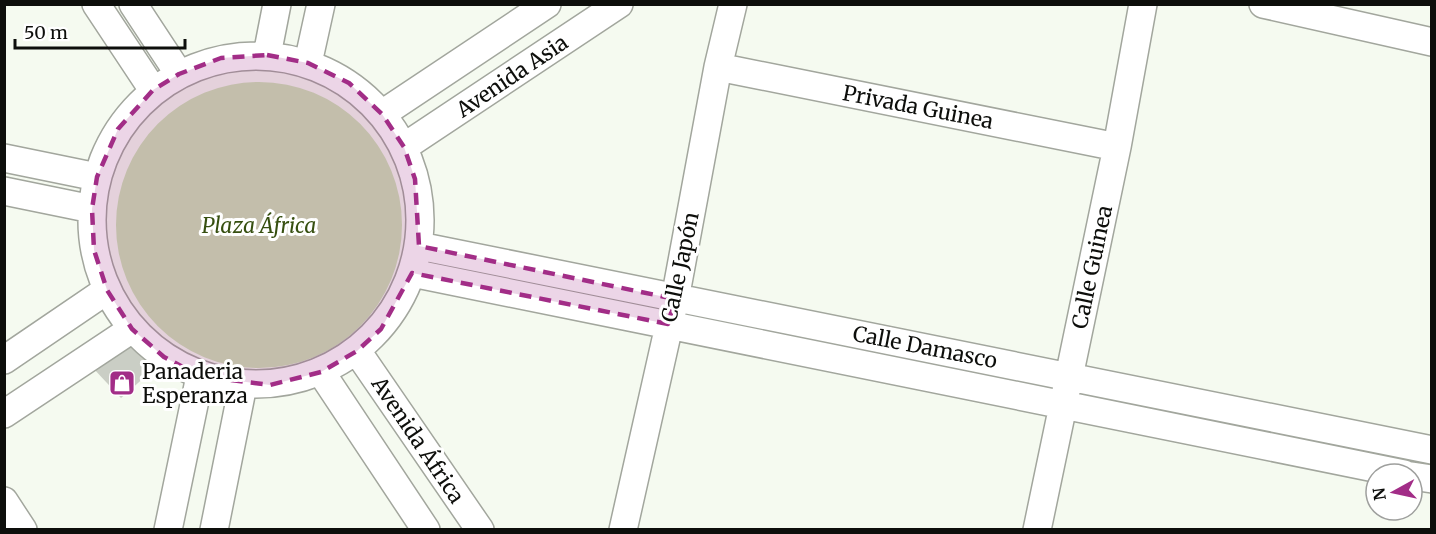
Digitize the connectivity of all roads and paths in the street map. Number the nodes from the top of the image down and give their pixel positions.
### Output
1 (96, 4) edge
2 (133, 4) edge
3 (277, 4) edge
4 (321, 4) edge
5 (547, 4) edge
6 (619, 4) edge
7 (734, 4) edge
8 (1143, 4) edge
9 (1263, 4) edge
10 (1431, 42) edge
11 (267, 55) junction
12 (308, 63) junction
13 (718, 67) junction
14 (179, 74) junction
15 (153, 90) junction
16 (382, 114) junction
17 (404, 147) junction
18 (1117, 147) junction
19 (4, 158) edge
20 (97, 177) junction
21 (4, 191) edge
22 (92, 208) junction
23 (419, 246) junction
24 (412, 273) junction
25 (106, 290) junction
26 (672, 311) junction
27 (132, 329) junction
28 (357, 351) junction
29 (4, 360) edge
30 (321, 372) junction
31 (200, 376) junction
32 (1070, 376) junction
33 (243, 385) junction
34 (1063, 407) junction
35 (4, 414) edge
36 (1431, 450) edge
37 (1364, 466) edge
38 (4, 501) edge
39 (23, 530) edge
40 (168, 530) edge
41 (214, 530) edge
42 (426, 530) edge
43 (480, 530) edge
44 (623, 530) edge
45 (1037, 530) edge

1 - 15 street
2 - 14 street
3 - 11 street
4 - 12 street
5 - 16 street, Avenida Asia
6 - 17 street, Avenida Asia
7 - 13 street, Calle Japón
8 - 18 street, Calle Guinea
9 - 10 street
11 - 12 street
11 - 14 street
12 - 16 street
13 - 18 street, Privada Guinea
13 - 26 street, Calle Japón
14 - 15 street
15 - 20 street
16 - 17 street
17 - 23 street
18 - 32 street, Calle Guinea
19 - 20 street
20 - 22 street
21 - 22 street
22 - 25 street
23 - 24 street
23 - 26 street, Calle Damasco
24 - 26 street, Calle Damasco
24 - 28 street
25 - 27 street
25 - 29 street
26 - 32 street, Calle Damasco
26 - 34 street, Calle Damasco
26 - 44 street, Calle Japón
27 - 31 street
27 - 35 street
28 - 30 street
28 - 43 street, Avenida África
30 - 33 street
30 - 42 street, Avenida África
31 - 33 street
31 - 40 street
32 - 34 street, Calle Guinea
32 - 36 street, Calle Damasco
33 - 41 street
34 - 37 street, Calle Damasco
34 - 45 street, Calle Guinea
38 - 39 street

